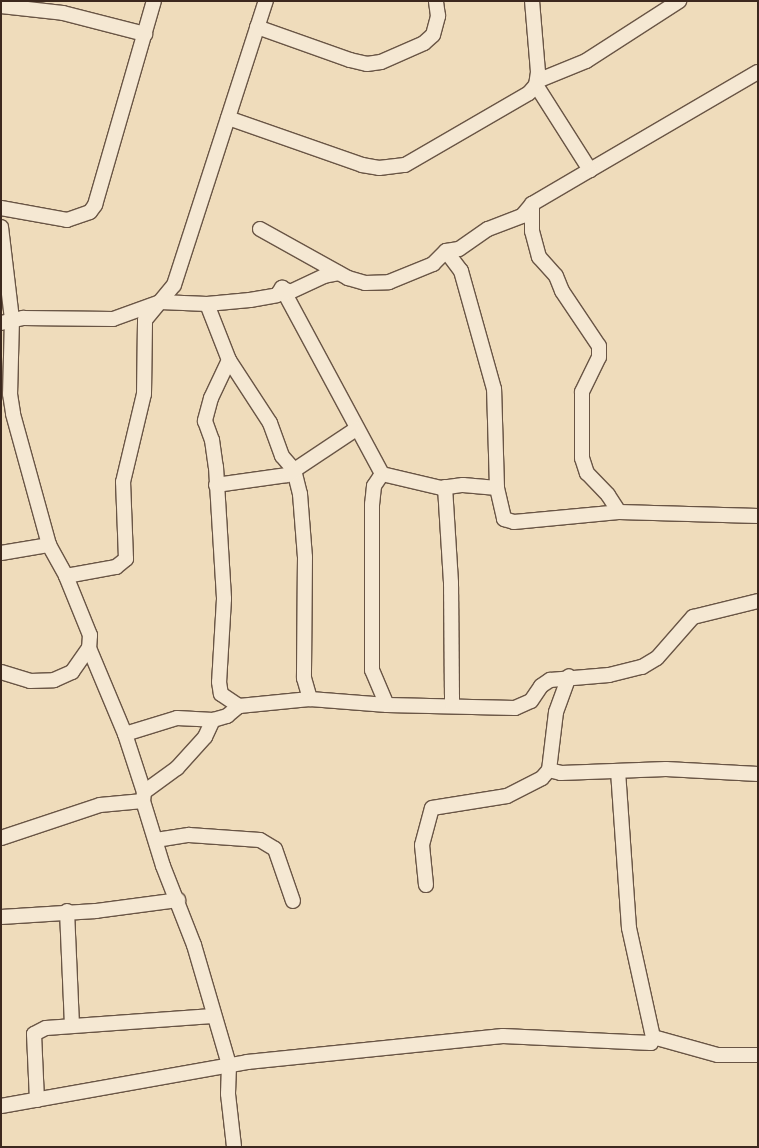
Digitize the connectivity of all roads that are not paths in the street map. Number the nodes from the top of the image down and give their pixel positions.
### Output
1 (154, 1) edge
2 (266, 1) edge
3 (436, 1) edge
4 (532, 1) edge
5 (679, 1) edge
6 (1, 6) edge
7 (257, 27) junction
8 (145, 34) junction
9 (758, 72) edge
10 (536, 83) junction
11 (228, 118) junction
12 (590, 170) junction
13 (532, 204) junction
14 (1, 208) edge
15 (1, 227) edge
16 (260, 229) dead end
17 (446, 251) junction
18 (339, 273) junction
19 (282, 288) junction
20 (160, 302) junction
21 (207, 304) junction
22 (7, 321) edge
23 (229, 360) junction
24 (356, 430) junction
25 (294, 470) junction
26 (382, 474) junction
27 (216, 486) junction
28 (445, 487) junction
29 (497, 488) junction
30 (619, 512) junction
31 (758, 516) edge
32 (49, 545) junction
33 (1, 553) edge
34 (66, 576) junction
35 (758, 601) edge
36 (89, 648) junction
37 (1, 672) edge
38 (569, 676) junction
39 (310, 699) junction
40 (239, 706) junction
41 (387, 706) junction
42 (452, 706) junction
43 (213, 720) junction
44 (125, 734) junction
45 (549, 770) junction
46 (618, 771) junction
47 (758, 774) edge
48 (144, 796) junction
49 (1, 838) edge
50 (156, 840) junction
51 (426, 885) dead end
52 (178, 900) junction
53 (293, 901) dead end
54 (67, 911) junction
55 (1, 917) edge
56 (213, 1016) junction
57 (72, 1026) junction
58 (653, 1037) junction
59 (758, 1054) edge
60 (229, 1065) junction
61 (37, 1100) junction
62 (1, 1106) edge
63 (234, 1147) edge

1 - 8 street
2 - 7 street
3 - 7 street
4 - 10 street
5 - 10 street
6 - 8 street
7 - 11 street
8 - 14 street
9 - 12 street
10 - 11 street
10 - 12 street
11 - 20 street
12 - 13 street
13 - 17 street
13 - 30 street
15 - 22 street
16 - 18 street
17 - 18 street
17 - 29 street
18 - 19 street
19 - 21 street
19 - 24 street
20 - 21 street
20 - 22 street
20 - 34 street
21 - 23 street
22 - 32 street
23 - 25 street
23 - 27 street
24 - 25 street
24 - 26 street
25 - 27 street
25 - 39 street
26 - 28 street
26 - 41 street
27 - 40 street
28 - 29 street
28 - 42 street
29 - 30 street
30 - 31 street
32 - 33 street
32 - 34 street
34 - 36 street
35 - 38 street
36 - 37 street
36 - 44 street
38 - 42 street
38 - 45 street
39 - 40 street
39 - 41 street
40 - 43 street
41 - 42 street
43 - 44 street
43 - 48 street
44 - 48 street
45 - 46 street
45 - 51 street
46 - 47 street
46 - 58 street
48 - 49 street
48 - 50 street
50 - 52 street
50 - 53 street
52 - 54 street
52 - 56 street
54 - 55 street
54 - 57 street
56 - 57 street
56 - 60 street
57 - 61 street
58 - 59 street
58 - 60 street
60 - 61 street
60 - 63 street
61 - 62 street

